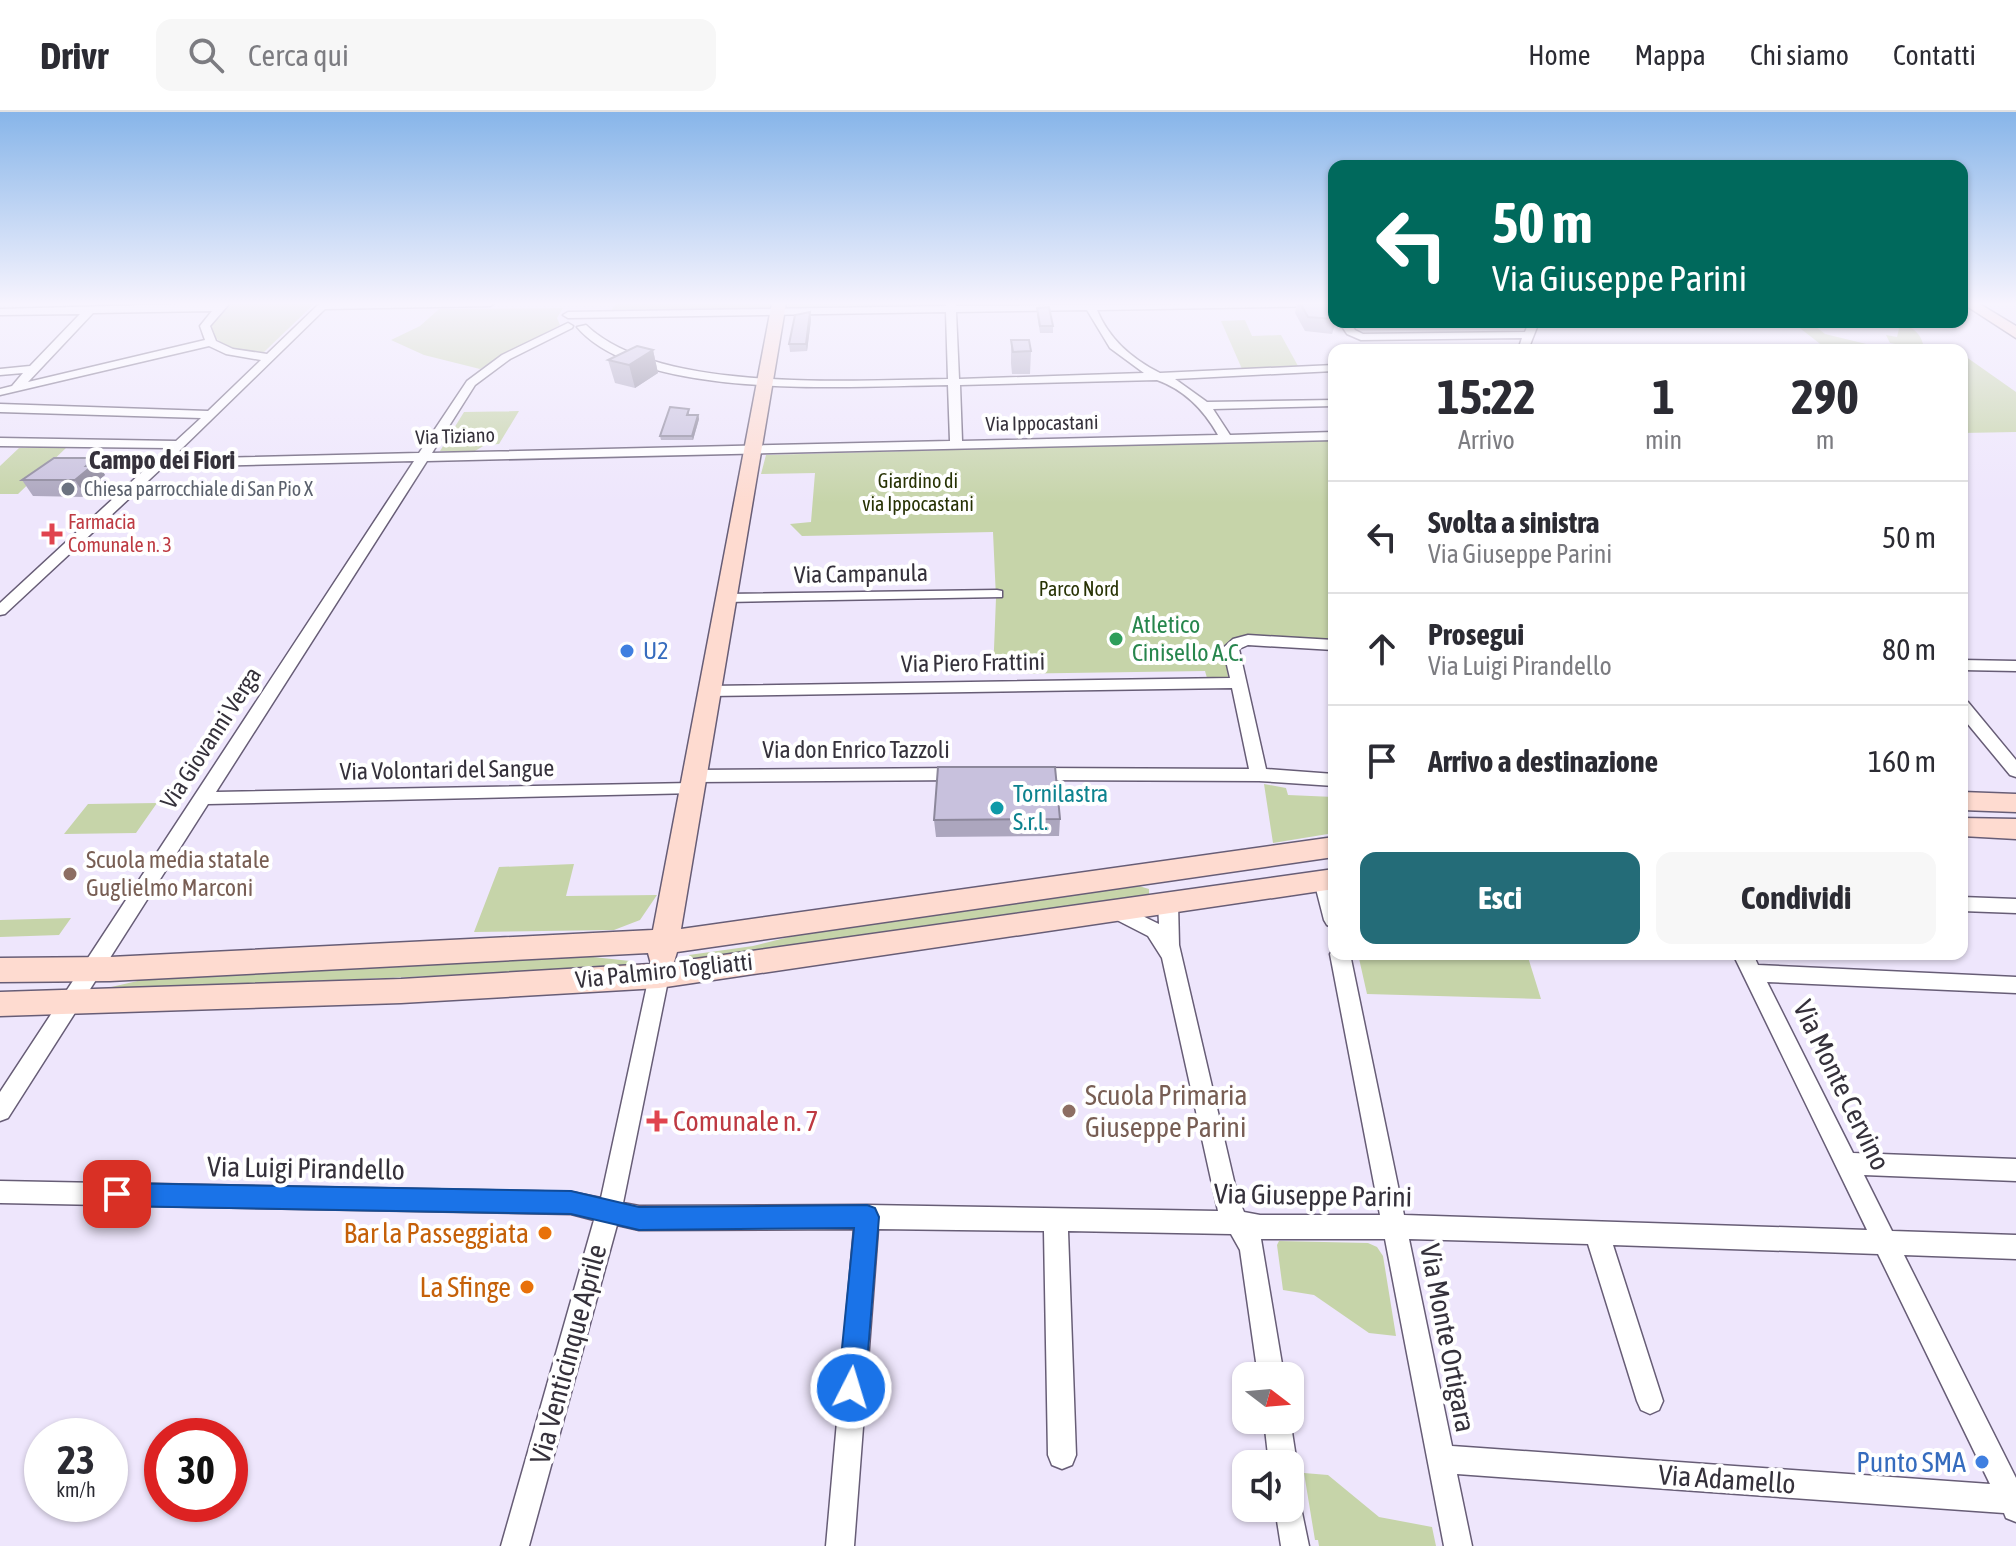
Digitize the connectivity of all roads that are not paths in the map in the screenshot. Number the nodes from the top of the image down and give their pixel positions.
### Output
1 (22, 370) edge
2 (31, 370) edge
3 (92, 370) edge
4 (258, 370) edge
5 (489, 370) edge
6 (678, 370) edge
7 (765, 370) edge
8 (954, 370) edge
9 (1147, 370) edge
10 (1297, 370) edge
11 (0, 372) edge
12 (1162, 377) junction
13 (955, 383) junction
14 (16, 388) junction
15 (762, 388) junction
16 (0, 392) edge
17 (1328, 403) edge
18 (0, 406) edge
19 (1206, 406) junction
20 (211, 415) junction
21 (1328, 436) edge
22 (1226, 439) junction
23 (0, 442) edge
24 (179, 445) junction
25 (956, 445) junction
26 (752, 450) junction
27 (424, 457) junction
28 (160, 463) junction
29 (27, 585) junction
30 (3, 586) dead end
31 (997, 594) dead end
32 (726, 598) junction
33 (0, 611) edge
34 (1328, 645) edge
35 (1968, 665) edge
36 (2016, 666) edge
37 (1238, 683) junction
38 (709, 691) junction
39 (1968, 713) edge
40 (2016, 771) edge
41 (979, 774) edge
42 (1010, 774) edge
43 (1259, 775) junction
44 (1328, 780) edge
45 (692, 783) junction
46 (204, 798) junction
47 (1968, 801) edge
48 (2016, 803) edge
49 (1968, 827) edge
50 (2016, 829) edge
51 (1328, 848) edge
52 (1225, 865) junction
53 (1328, 880) edge
54 (1328, 880) edge
55 (1168, 903) junction
56 (1968, 904) edge
57 (2016, 906) edge
58 (1116, 911) junction
59 (664, 942) junction
60 (1341, 960) edge
61 (1748, 964) edge
62 (1174, 965) junction
63 (0, 970) edge
64 (92, 970) junction
65 (659, 976) junction
66 (2016, 985) edge
67 (0, 1004) edge
68 (70, 1004) junction
69 (0, 1111) edge
70 (1848, 1164) junction
71 (2016, 1170) edge
72 (0, 1192) edge
73 (609, 1213) junction
74 (867, 1217) junction
75 (1056, 1220) junction
76 (1238, 1223) junction
77 (1395, 1227) junction
78 (1597, 1233) junction
79 (1887, 1243) junction
80 (2016, 1247) edge
81 (1269, 1362) edge
82 (1650, 1401) dead end
83 (1062, 1455) dead end
84 (1441, 1459) junction
85 (2012, 1494) edge
86 (1291, 1522) edge
87 (515, 1546) edge
88 (840, 1546) edge
89 (1295, 1546) edge
90 (1458, 1546) edge

1 - 11 street
2 - 14 street
3 - 14 street
4 - 20 street
5 - 27 street, Via Giovanni Verga
6 - 15 street
7 - 15 street, Via Venticinque Aprile
8 - 13 street
9 - 12 street
10 - 12 street
12 - 13 street
12 - 19 street
13 - 15 street
13 - 25 street
14 - 16 street
14 - 18 street
15 - 26 street, Via Venticinque Aprile
17 - 19 street
18 - 20 street
19 - 22 street
20 - 24 street
21 - 22 street, Via Ippocastani
22 - 25 street, Via Ippocastani
23 - 24 street
24 - 28 street
25 - 26 street, Via Ippocastani
26 - 27 street, Via Tiziano
26 - 32 street, Via Venticinque Aprile
27 - 28 street, Via Tiziano
27 - 46 street, Via Giovanni Verga
28 - 29 street
29 - 30 street
29 - 33 street
31 - 32 street, Via Campanula
32 - 38 street, Via Venticinque Aprile
34 - 37 street
35 - 36 street
37 - 38 street, Via Piero Frattini
37 - 43 street
38 - 45 street, Via Venticinque Aprile
39 - 40 street
41 - 45 street, Via don Enrico Tazzoli
42 - 43 street
43 - 44 street
45 - 46 street, Via Volontari del Sangue
45 - 59 street, Via Venticinque Aprile
46 - 64 street, Via Giovanni Verga
47 - 48 street
49 - 50 street
51 - 52 street, Via Palmiro Togliatti
52 - 53 street, Via Palmiro Togliatti
52 - 55 street
52 - 59 street, Via Palmiro Togliatti
54 - 55 street, Via Palmiro Togliatti
55 - 58 street, Via Palmiro Togliatti
55 - 62 street
56 - 57 street
58 - 62 street
58 - 65 street, Via Palmiro Togliatti
59 - 64 street, Via Palmiro Togliatti
59 - 65 street, Via Venticinque Aprile
60 - 77 street, Via Monte Ortigara
61 - 66 street
61 - 70 street, Via Monte Cervino
62 - 76 street
63 - 64 street, Via Palmiro Togliatti
64 - 68 street, Via Giovanni Verga
65 - 68 street, Via Palmiro Togliatti
65 - 73 street, Via Venticinque Aprile
67 - 68 street, Via Palmiro Togliatti
68 - 69 street, Via Giovanni Verga
70 - 71 street
70 - 79 street, Via Monte Cervino
72 - 73 street, Via Luigi Pirandello
73 - 74 street, Via Giuseppe Parini
73 - 87 street, Via Venticinque Aprile
74 - 75 street, Via Giuseppe Parini
74 - 88 street
75 - 76 street, Via Giuseppe Parini
75 - 83 street
76 - 77 street, Via Giuseppe Parini
76 - 81 street
77 - 78 street, Via Giuseppe Parini
77 - 84 street, Via Monte Ortigara
78 - 79 street, Via Giuseppe Parini
78 - 82 street
79 - 80 street, Via Giuseppe Parini
79 - 85 street, Via Monte Cervino
84 - 85 street, Via Adamello
84 - 90 street, Via Monte Ortigara
86 - 89 street

